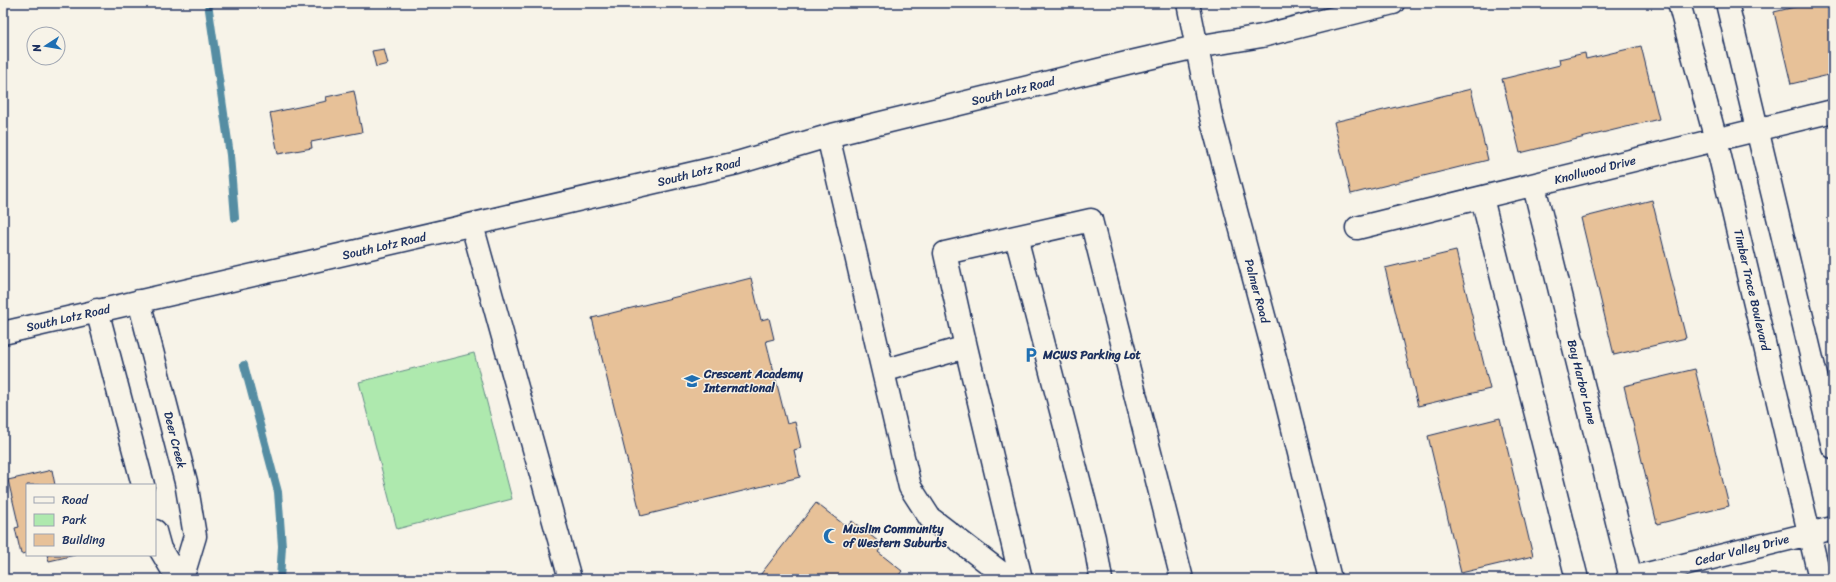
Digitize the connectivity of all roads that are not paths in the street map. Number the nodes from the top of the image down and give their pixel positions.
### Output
1 (1188, 3) edge
2 (1393, 3) edge
3 (1679, 3) edge
4 (1727, 3) edge
5 (1196, 47) junction
6 (1833, 111) edge
7 (1758, 130) junction
8 (828, 136) junction
9 (1716, 140) junction
10 (1534, 186) junction
11 (1482, 198) junction
12 (472, 225) junction
13 (1357, 228) dead end
14 (1016, 237) junction
15 (139, 301) junction
16 (97, 310) junction
17 (3, 333) edge
18 (966, 347) junction
19 (882, 372) junction
20 (1833, 448) edge
21 (143, 484) edge
22 (1833, 528) edge
23 (1809, 534) junction
24 (156, 535) edge
25 (178, 579) edge
26 (182, 579) edge
27 (570, 579) edge
28 (1009, 579) edge
29 (1021, 579) edge
30 (1101, 579) edge
31 (1182, 579) edge
32 (1330, 579) edge
33 (1577, 579) edge
34 (1629, 579) edge
35 (1820, 579) edge

1 - 5 street, Palmer Road
2 - 5 street, South Lotz Road
3 - 9 street, Timber Trace Boulevard
4 - 7 street
5 - 8 street, South Lotz Road
5 - 32 street, Palmer Road
6 - 7 street, Knollwood Drive
7 - 9 street, Knollwood Drive
7 - 20 street
8 - 12 street, South Lotz Road
8 - 19 street
9 - 10 street, Knollwood Drive
9 - 23 street, Timber Trace Boulevard
10 - 11 street, Knollwood Drive
10 - 34 street, Bay Harbor Lane
11 - 13 street, Knollwood Drive
11 - 33 street
12 - 15 street, South Lotz Road
12 - 27 street
14 - 18 street
14 - 30 street
14 - 31 street
15 - 16 street, South Lotz Road
15 - 26 street, Deer Creek
16 - 17 street, South Lotz Road
16 - 21 street
18 - 19 street
18 - 29 street
19 - 28 street
22 - 23 street, Cedar Valley Drive
23 - 34 street, Cedar Valley Drive
23 - 35 street, Timber Trace Boulevard
24 - 25 street

